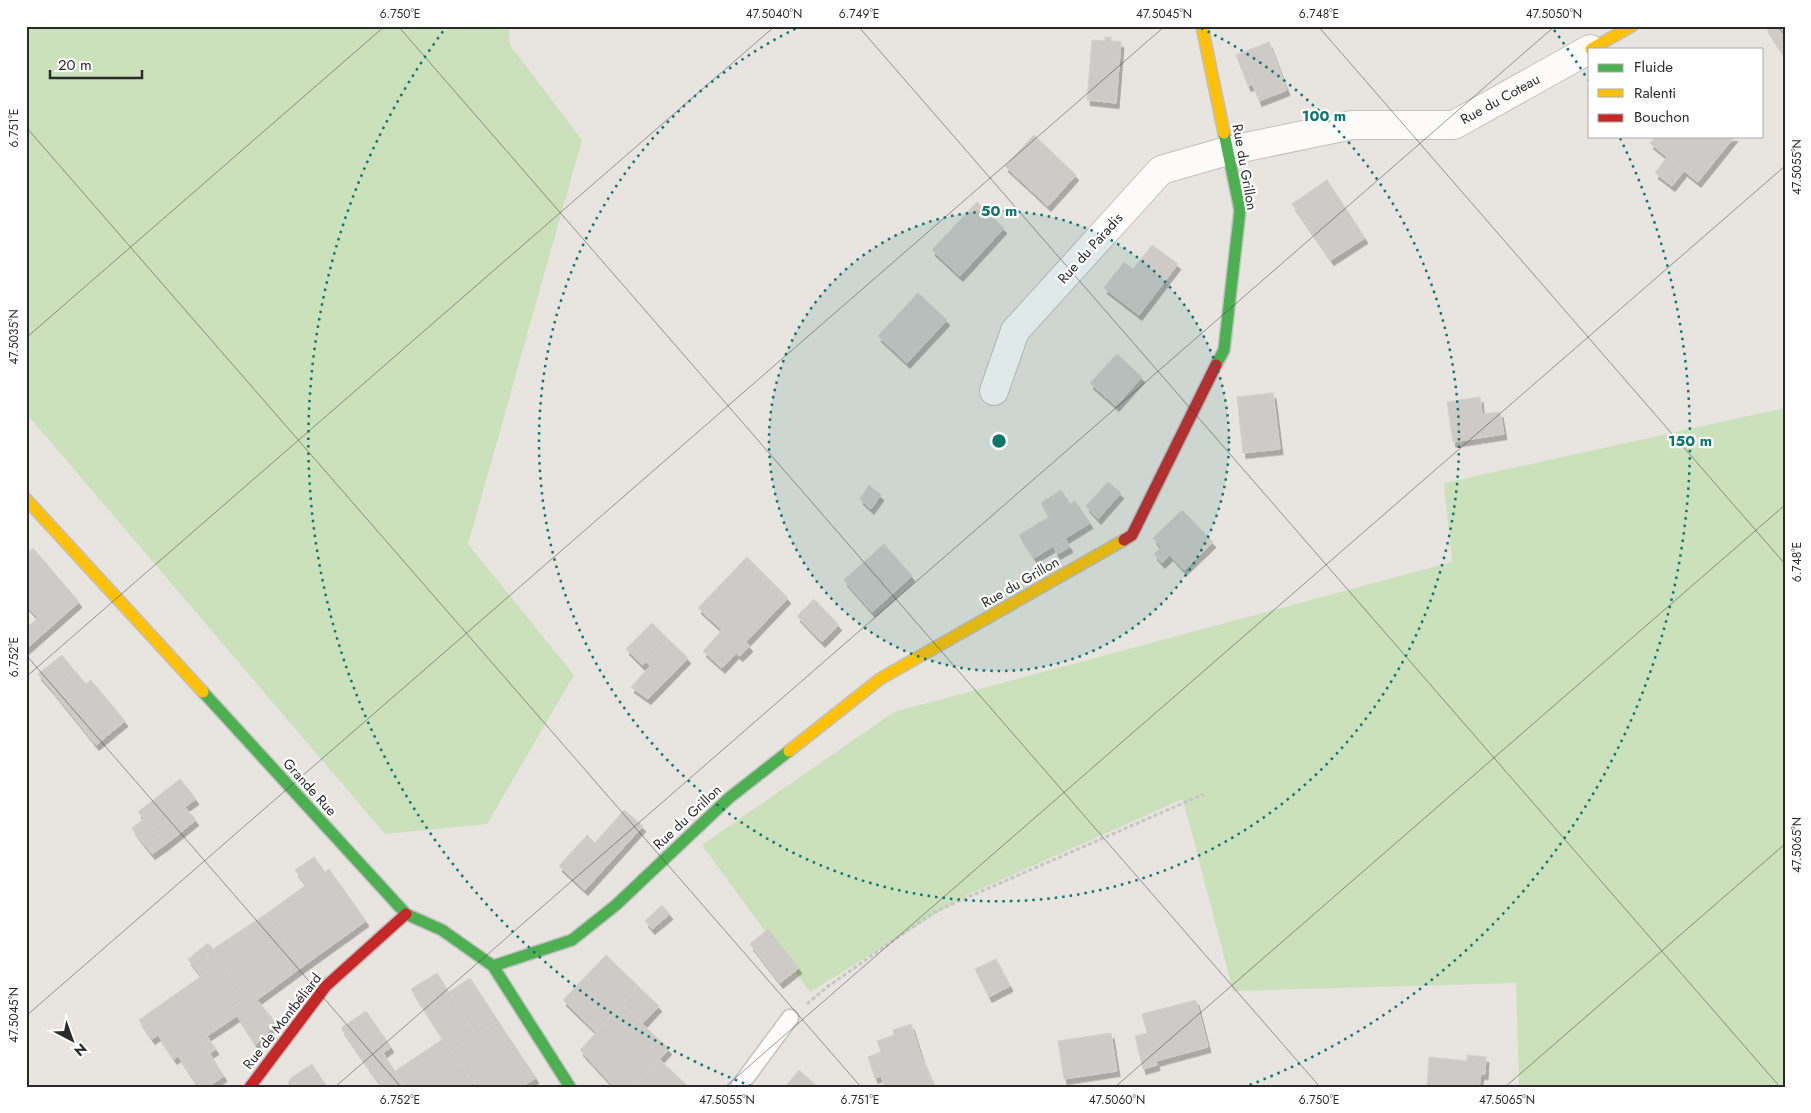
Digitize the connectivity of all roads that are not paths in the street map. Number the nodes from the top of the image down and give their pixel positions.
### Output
1 (1202, 26) edge
2 (1632, 26) edge
3 (1592, 48) edge
4 (1588, 50) edge
5 (1227, 151) junction
6 (994, 391) dead end
7 (26, 499) edge
8 (406, 914) junction
9 (493, 966) junction
10 (790, 1018) road end
11 (250, 1087) edge
12 (570, 1087) edge
13 (739, 1087) edge

1 - 5 street, Rue du Grillon
2 - 3 street, Rue du Coteau
4 - 5 street, Rue du Coteau
5 - 6 street, Rue du Paradis
5 - 9 street, Rue du Grillon
7 - 8 street, Grande Rue
8 - 9 street, Grande Rue
8 - 11 street, Rue de Montbéliard
9 - 12 street, Grande Rue
10 - 13 lane

